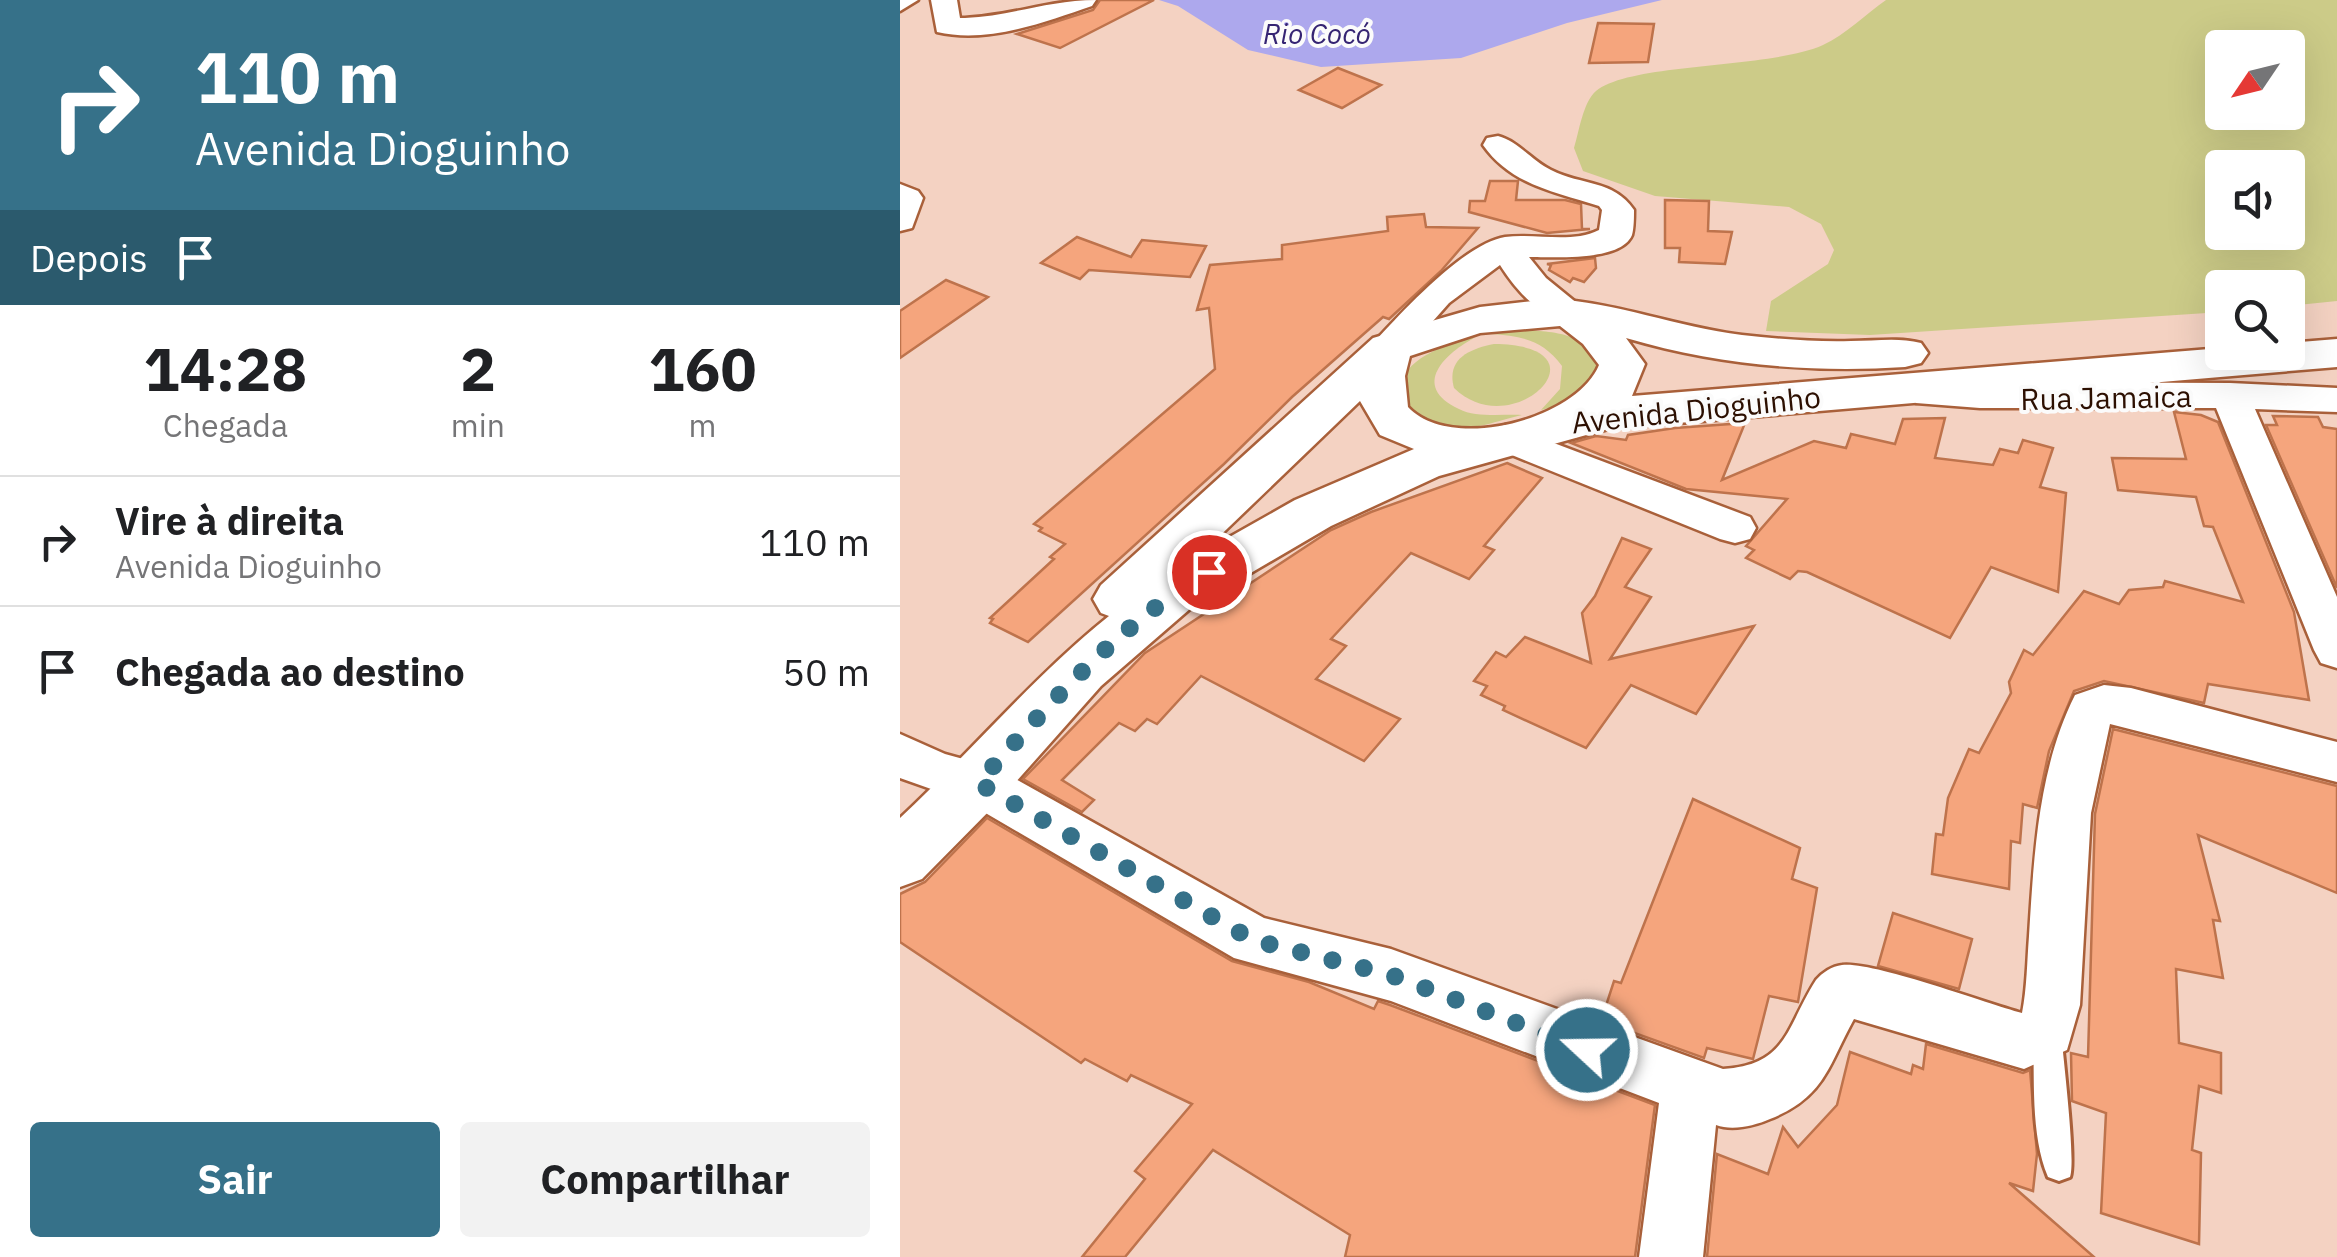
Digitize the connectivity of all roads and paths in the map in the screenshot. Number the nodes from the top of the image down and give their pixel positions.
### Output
1 (944, 0) edge
2 (1083, 0) edge
3 (1498, 145) dead end
4 (900, 194) edge
5 (900, 221) edge
6 (1507, 247) junction
7 (1571, 313) junction
8 (2337, 318) edge
9 (2305, 321) edge
10 (2205, 329) edge
11 (1389, 348) junction
12 (2337, 353) edge
13 (1874, 390) junction
14 (2230, 395) junction
15 (2337, 400) edge
16 (1572, 420) junction
17 (1492, 442) junction
18 (1735, 528) dead end
19 (2337, 650) edge
20 (2337, 762) edge
21 (919, 808) edge
22 (2047, 1030) junction
23 (1690, 1088) junction
24 (2059, 1166) dead end
25 (1671, 1257) edge

1 - 2 street
3 - 6 street
4 - 5 street
6 - 7 street
6 - 11 street
7 - 10 main road, Avenida Dioguinho
7 - 11 main road, Avenida Dioguinho
7 - 16 main road
8 - 9 main road
11 - 17 main road
11 - 21 main road, Avenida Dioguinho
12 - 13 main road, Avenida Dioguinho
13 - 14 street, Rua Jamaica
13 - 16 main road, Avenida Dioguinho
14 - 15 street, Rua Jamaica
14 - 19 street
16 - 17 main road, Avenida Dioguinho
17 - 18 street
17 - 21 main road, Avenida Dioguinho
20 - 22 street
21 - 23 street
22 - 23 street
22 - 24 lane
23 - 25 street

